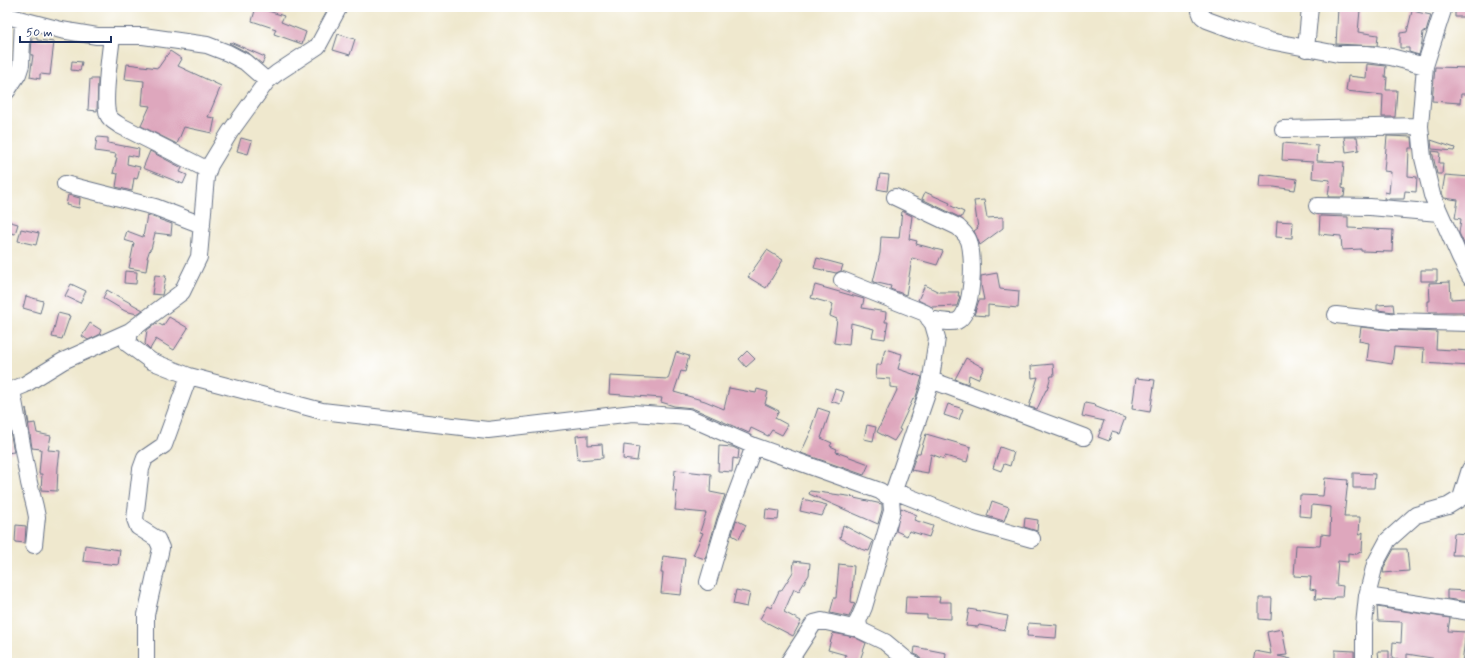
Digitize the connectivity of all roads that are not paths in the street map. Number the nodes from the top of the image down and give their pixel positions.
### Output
1 (339, 7) edge
2 (1200, 7) edge
3 (1310, 7) edge
4 (1444, 7) edge
5 (7, 16) edge
6 (23, 20) junction
7 (112, 37) junction
8 (1306, 48) junction
9 (1425, 66) junction
10 (267, 81) junction
11 (7, 91) edge
12 (1420, 126) junction
13 (1283, 129) dead end
14 (208, 170) junction
15 (65, 184) dead end
16 (895, 198) dead end
17 (1317, 206) dead end
18 (1440, 213) junction
19 (202, 225) junction
20 (1470, 277) edge
21 (842, 280) dead end
22 (1336, 315) dead end
23 (929, 319) junction
24 (1470, 323) edge
25 (130, 331) junction
26 (189, 376) junction
27 (931, 380) junction
28 (9, 391) edge
29 (1084, 437) dead end
30 (754, 446) junction
31 (1470, 469) edge
32 (893, 495) junction
33 (1032, 539) dead end
34 (34, 545) dead end
35 (708, 582) dead end
36 (1367, 596) junction
37 (1470, 612) edge
38 (858, 621) junction
39 (146, 663) edge
40 (788, 663) edge
41 (912, 663) edge
42 (1364, 663) edge

1 - 10 street
2 - 8 street
3 - 8 street
4 - 9 street
5 - 6 street
6 - 7 street
6 - 11 street
7 - 10 street
7 - 14 street
8 - 9 street
9 - 12 street
10 - 14 street
12 - 13 street
12 - 18 street
14 - 19 street
15 - 19 street
16 - 23 street
17 - 18 street
18 - 20 street
19 - 25 street
21 - 23 street
22 - 24 street
23 - 27 street
25 - 26 street
25 - 28 street
26 - 30 street
26 - 39 street
27 - 29 street
27 - 32 street
28 - 34 street
30 - 32 street
30 - 35 street
31 - 36 street
32 - 33 street
32 - 38 street
36 - 37 street
36 - 42 street
38 - 40 street
38 - 41 street

